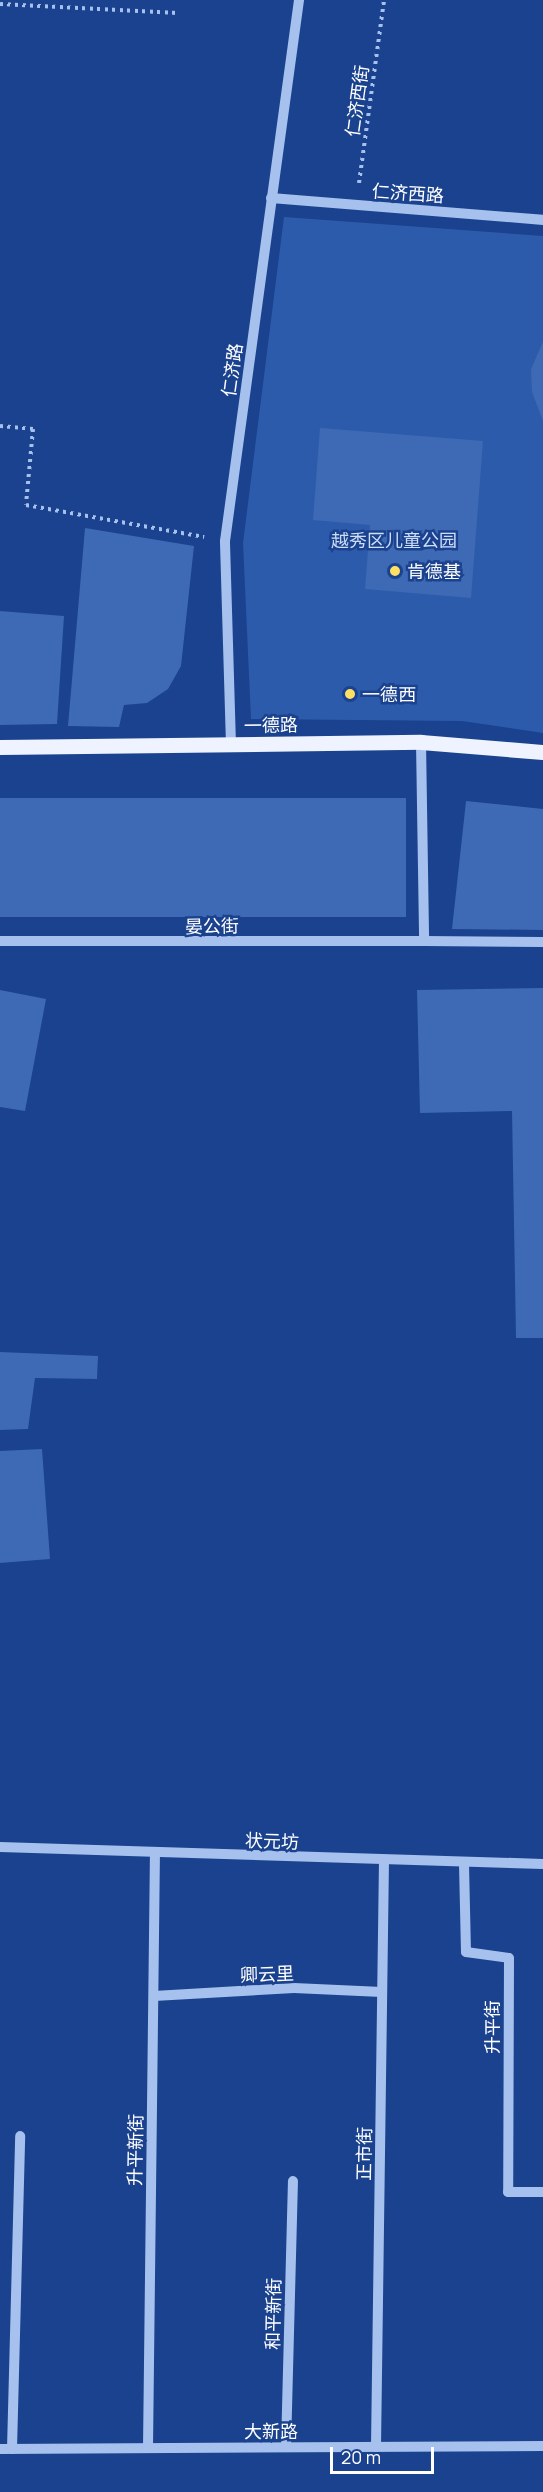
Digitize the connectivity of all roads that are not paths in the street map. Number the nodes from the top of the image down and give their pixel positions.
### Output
1 (299, 0) edge
2 (271, 198) junction
3 (543, 220) edge
4 (421, 742) junction
5 (231, 745) junction
6 (0, 747) edge
7 (543, 752) edge
8 (0, 940) edge
9 (424, 941) junction
10 (543, 942) edge
11 (0, 1847) edge
12 (155, 1853) junction
13 (384, 1861) junction
14 (465, 1864) junction
15 (543, 1864) edge
16 (382, 1992) junction
17 (154, 1996) junction
18 (20, 2136) dead end
19 (293, 2181) dead end
20 (543, 2192) edge
21 (543, 2446) edge
22 (286, 2447) junction
23 (376, 2447) junction
24 (148, 2448) junction
25 (0, 2449) edge
26 (12, 2449) junction

1 - 2 street, 仁济路
2 - 3 street, 仁济西路
2 - 5 street, 仁济路
4 - 5 main road, 一德路
4 - 7 main road, 一德路
4 - 9 street
5 - 6 main road, 一德路
8 - 9 street, 晏公街
9 - 10 street, 晏公街
11 - 12 street, 状元坊
12 - 13 street, 状元坊
12 - 17 street, 升平新街
13 - 14 street, 状元坊
13 - 16 street, 正市街
14 - 15 street, 状元坊
14 - 20 street, 升平街
16 - 17 street, 卿云里
16 - 23 street, 正市街
17 - 24 street, 升平新街
18 - 26 street
19 - 22 street, 和平新街
21 - 23 street, 大新路
22 - 23 street, 大新路
22 - 24 street, 大新路
24 - 26 street, 大新路
25 - 26 street, 大新路

